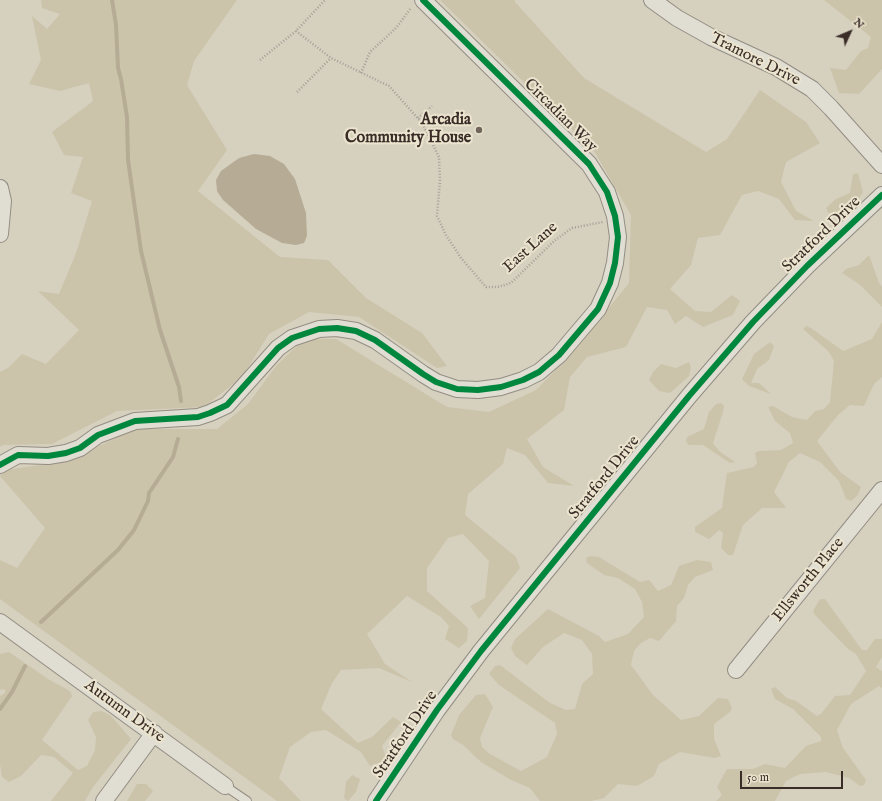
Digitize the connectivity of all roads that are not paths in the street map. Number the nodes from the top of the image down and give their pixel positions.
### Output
1 (652, 0) edge
2 (419, 2) edge
3 (882, 165) edge
4 (0, 188) edge
5 (882, 195) edge
6 (0, 234) edge
7 (0, 465) edge
8 (882, 490) edge
9 (0, 622) edge
10 (736, 670) dead end
11 (154, 733) junction
12 (225, 786) joint
13 (104, 801) edge
14 (247, 801) edge
15 (376, 801) edge

1 - 3 street, Tramore Drive
2 - 7 street, Circadian Way
4 - 6 street
5 - 15 street, Stratford Drive
8 - 10 street, Ellsworth Place
9 - 11 street, Autumn Drive
11 - 12 street, Autumn Drive
11 - 13 street
12 - 14 lane, Autumn Drive

